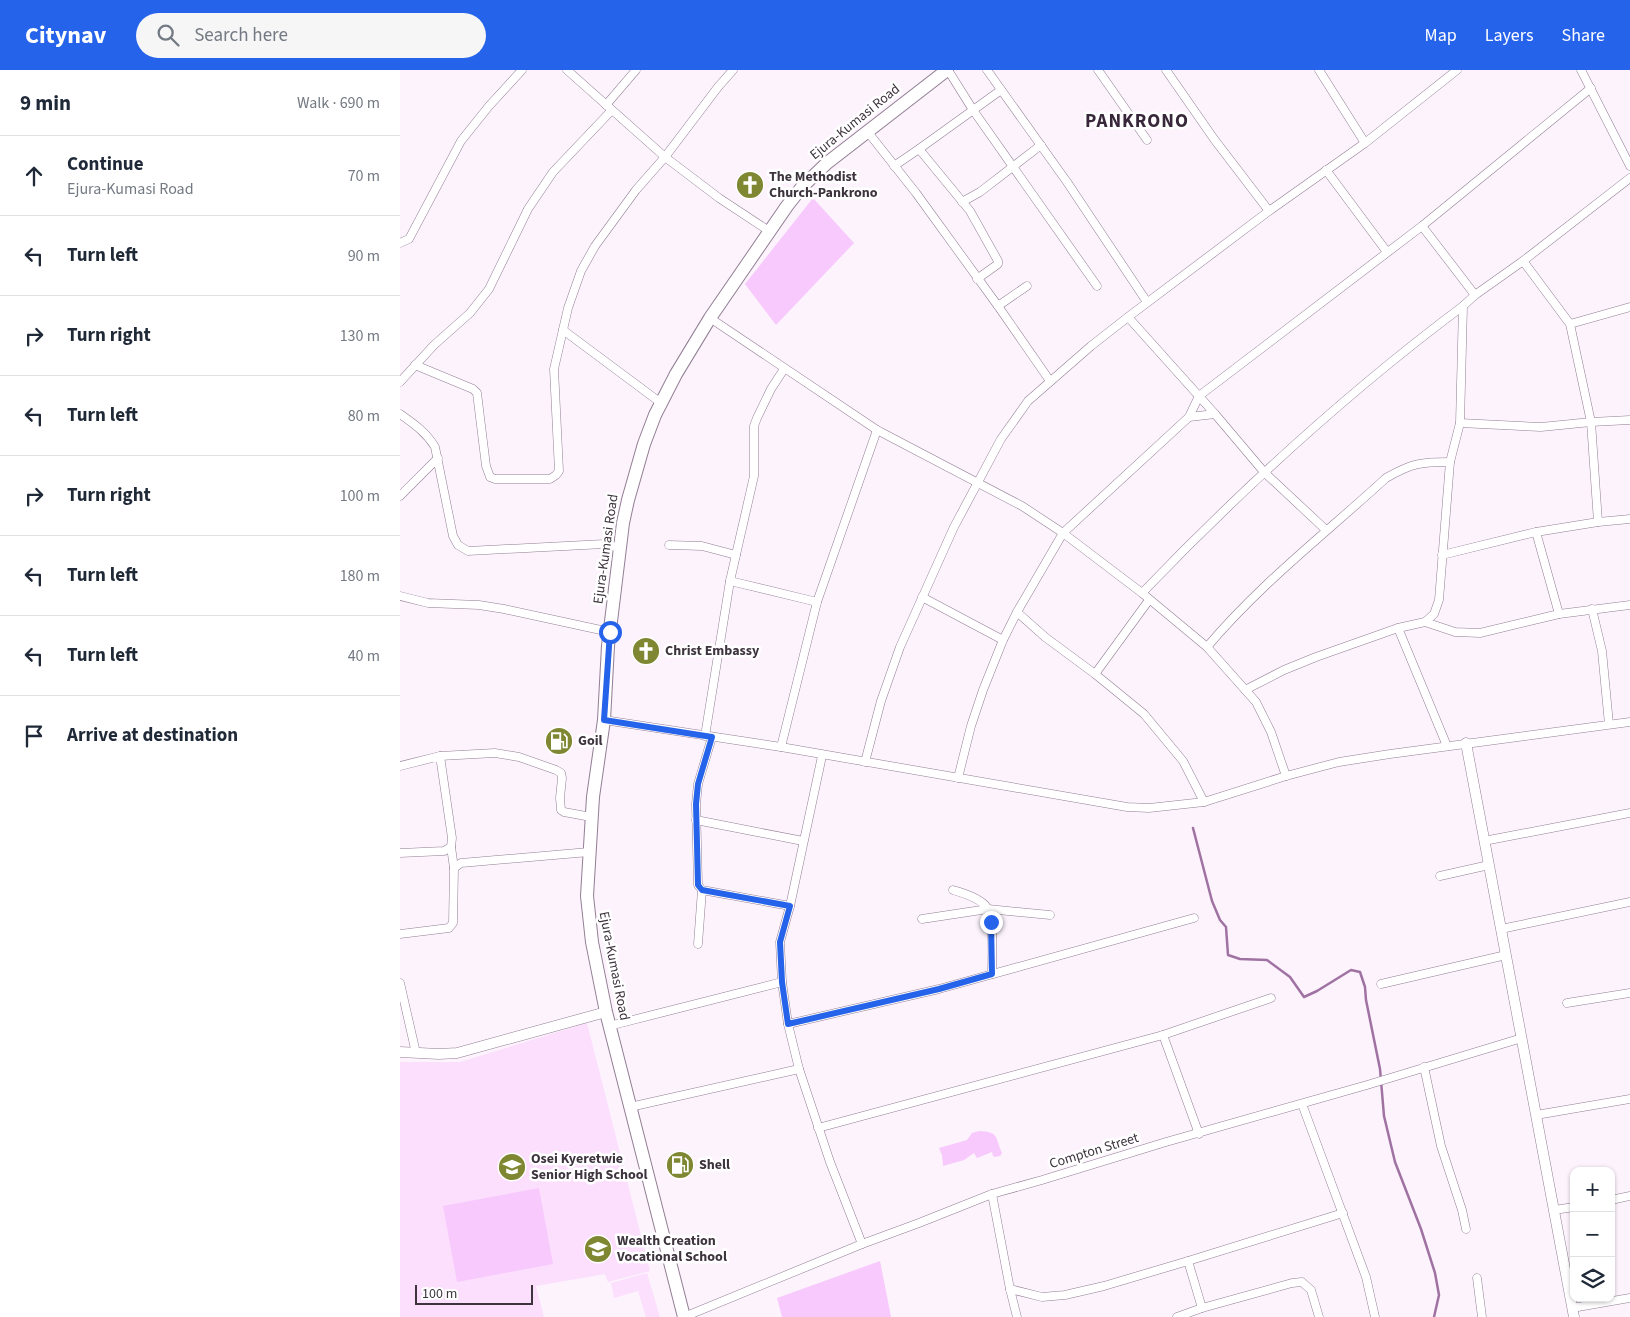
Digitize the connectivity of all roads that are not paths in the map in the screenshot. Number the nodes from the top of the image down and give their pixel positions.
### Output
1 (522, 70) edge
2 (567, 70) edge
3 (636, 70) edge
4 (733, 70) edge
5 (947, 70) edge
6 (987, 70) edge
7 (1098, 70) edge
8 (1166, 70) edge
9 (1319, 70) edge
10 (1457, 70) edge
11 (1581, 70) edge
12 (1592, 88) junction
13 (1001, 90) junction
14 (609, 108) junction
15 (973, 110) junction
16 (867, 131) junction
17 (1147, 140) dead end
18 (1365, 144) junction
19 (1042, 145) junction
20 (919, 149) junction
21 (666, 157) junction
22 (894, 166) junction
23 (1630, 166) edge
24 (1013, 167) junction
25 (1326, 170) junction
26 (1630, 178) edge
27 (962, 202) junction
28 (1269, 211) junction
29 (1422, 226) junction
30 (769, 231) junction
31 (400, 243) edge
32 (1387, 252) junction
33 (1523, 261) junction
34 (977, 278) junction
35 (1027, 286) dead end
36 (1097, 286) dead end
37 (1475, 295) junction
38 (1147, 302) junction
39 (998, 306) junction
40 (1463, 306) junction
41 (1630, 307) edge
42 (1128, 317) junction
43 (710, 318) junction
44 (1570, 324) junction
45 (563, 330) junction
46 (415, 365) junction
47 (784, 369) junction
48 (1050, 381) junction
49 (400, 382) edge
50 (1199, 396) junction
51 (661, 403) junction
52 (400, 414) edge
53 (1215, 414) junction
54 (1189, 417) junction
55 (1630, 420) edge
56 (1591, 422) junction
57 (1460, 423) junction
58 (876, 430) junction
59 (438, 458) junction
60 (1450, 462) junction
61 (1264, 472) junction
62 (976, 483) junction
63 (400, 496) edge
64 (1630, 519) edge
65 (1598, 522) junction
66 (1326, 530) junction
67 (1536, 532) junction
68 (1064, 533) junction
69 (669, 544) dead end
70 (620, 548) junction
71 (736, 555) junction
72 (1442, 555) junction
73 (730, 581) junction
74 (1142, 593) junction
75 (400, 596) edge
76 (922, 597) junction
77 (1149, 600) junction
78 (817, 602) junction
79 (1630, 605) edge
80 (1592, 609) junction
81 (1017, 612) junction
82 (1559, 614) junction
83 (1425, 622) junction
84 (1398, 628) junction
85 (610, 632) junction
86 (1003, 640) junction
87 (1207, 647) junction
88 (1095, 674) junction
89 (1245, 690) junction
90 (604, 720) junction
91 (1630, 722) edge
92 (1610, 724) junction
93 (709, 736) junction
94 (1466, 743) junction
95 (1447, 746) junction
96 (781, 747) junction
97 (440, 756) junction
98 (822, 756) junction
99 (865, 762) junction
100 (400, 766) edge
101 (1286, 776) junction
102 (958, 778) junction
103 (1204, 802) junction
104 (1630, 813) edge
105 (591, 817) junction
106 (696, 820) junction
107 (803, 841) junction
108 (1484, 842) junction
109 (451, 847) junction
110 (589, 852) junction
111 (400, 853) edge
112 (1489, 865) junction
113 (454, 868) junction
114 (1440, 876) dead end
115 (702, 890) junction
116 (953, 890) dead end
117 (1630, 902) edge
118 (790, 906) junction
119 (988, 909) junction
120 (1050, 915) dead end
121 (1194, 918) dead end
122 (922, 919) dead end
123 (1501, 929) junction
124 (400, 934) edge
125 (698, 944) dead end
126 (1506, 955) junction
127 (992, 974) junction
128 (782, 982) junction
129 (400, 983) edge
130 (1381, 984) dead end
131 (1630, 993) edge
132 (1271, 998) dead end
133 (1567, 1003) dead end
134 (606, 1012) junction
135 (788, 1024) junction
136 (610, 1026) junction
137 (1163, 1035) junction
138 (1522, 1038) junction
139 (400, 1052) edge
140 (416, 1053) junction
141 (1424, 1068) junction
142 (799, 1069) junction
143 (1630, 1099) edge
144 (1302, 1104) junction
145 (630, 1107) junction
146 (1536, 1115) junction
147 (818, 1128) junction
148 (1199, 1134) junction
149 (992, 1194) junction
150 (1630, 1196) edge
151 (1615, 1199) edge
152 (1570, 1207) edge
153 (1554, 1210) junction
154 (1343, 1213) junction
155 (1466, 1229) dead end
156 (862, 1244) junction
157 (1188, 1261) junction
158 (1477, 1278) dead end
159 (1010, 1289) junction
160 (1630, 1298) edge
161 (1202, 1308) junction
162 (1573, 1313) edge
163 (684, 1317) edge
164 (1017, 1317) edge
165 (1177, 1317) edge
166 (1319, 1317) edge
167 (1375, 1317) edge
168 (1482, 1317) edge

1 - 31 street
2 - 14 street
3 - 14 street
4 - 21 street
5 - 15 street
5 - 16 main road, Ejura-Kumasi Road
6 - 13 street
7 - 17 street
8 - 28 street
9 - 18 street
10 - 18 street
11 - 12 street
12 - 23 street
12 - 29 street
13 - 15 street
13 - 19 street
14 - 21 street
14 - 46 street
15 - 20 street
15 - 24 street
16 - 22 street
16 - 30 main road, Ejura-Kumasi Road
18 - 25 street
19 - 24 street
19 - 38 street
20 - 22 street
20 - 27 street
21 - 30 street
21 - 45 street
22 - 34 street
24 - 27 street
24 - 36 street
25 - 28 street
25 - 32 street
26 - 33 street
27 - 34 street
28 - 38 street
29 - 32 street
29 - 37 street
30 - 43 main road, Ejura-Kumasi Road
32 - 50 street
33 - 37 street
33 - 44 street
34 - 39 street
35 - 39 street
37 - 40 street
38 - 42 street
39 - 48 street
40 - 57 street
40 - 61 street
41 - 44 street
42 - 48 street
42 - 50 street
43 - 47 street
43 - 51 main road, Ejura-Kumasi Road
44 - 56 street
45 - 46 street
45 - 51 street
46 - 49 street
47 - 58 street
47 - 71 street
48 - 62 street
50 - 53 street
50 - 54 street
51 - 70 main road, Ejura-Kumasi Road
52 - 59 street
53 - 54 street
53 - 61 street
54 - 68 street
55 - 56 street
56 - 57 street
56 - 65 street
57 - 60 street
58 - 62 street
58 - 78 street
59 - 63 street
59 - 70 street
60 - 66 street
60 - 72 street
61 - 66 street
61 - 74 street
62 - 68 street
62 - 76 street
64 - 65 street
65 - 67 street
66 - 87 street
67 - 72 street
67 - 82 street
68 - 74 street
68 - 81 street
69 - 71 street
70 - 85 main road, Ejura-Kumasi Road
71 - 73 street
72 - 83 street
73 - 78 street
73 - 93 street
74 - 77 street
75 - 85 street
76 - 86 street
76 - 99 street
77 - 87 street
77 - 88 street
78 - 96 street
79 - 80 street
80 - 82 street
80 - 92 street
81 - 86 street
81 - 88 street
82 - 83 street
83 - 84 street
84 - 89 street
84 - 95 street
85 - 90 main road, Ejura-Kumasi Road
86 - 102 street
87 - 89 street
88 - 103 street
89 - 101 street
90 - 93 street
90 - 105 main road, Ejura-Kumasi Road
91 - 92 street
92 - 94 street
93 - 96 street
93 - 106 street
94 - 95 street
94 - 108 street
95 - 101 street
96 - 98 street
97 - 100 street
97 - 105 street
97 - 109 street
98 - 99 street
98 - 107 street
99 - 102 street
101 - 103 street
102 - 103 street
104 - 108 street
105 - 110 main road, Ejura-Kumasi Road
106 - 107 street
106 - 115 street
107 - 118 street
108 - 112 street
109 - 111 street
109 - 113 street
110 - 113 street
110 - 134 main road, Ejura-Kumasi Road
112 - 114 street
112 - 123 street
113 - 124 street
115 - 118 street
115 - 125 street
116 - 119 street
117 - 123 street
118 - 128 street
119 - 120 street
119 - 122 street
119 - 127 street
121 - 127 street
123 - 126 street
126 - 130 street
126 - 138 street
127 - 135 street
128 - 135 street
128 - 136 street
129 - 140 street
131 - 133 street
132 - 137 street
134 - 136 main road, Ejura-Kumasi Road
134 - 140 street
135 - 142 street
136 - 145 main road, Ejura-Kumasi Road
137 - 147 street
137 - 148 street
138 - 141 street, Compton Street
138 - 146 street
139 - 140 street
141 - 144 street, Compton Street
141 - 155 street
142 - 145 street
142 - 147 street
143 - 146 street
144 - 148 street, Compton Street
144 - 154 street
145 - 163 main road, Ejura-Kumasi Road
146 - 153 street
147 - 156 street
148 - 149 street, Compton Street
149 - 156 street, Compton Street
149 - 159 street
150 - 151 street
152 - 153 street
153 - 162 street
154 - 157 street
154 - 167 street
156 - 163 street, Compton Street
157 - 159 street
157 - 161 street
158 - 168 street
159 - 164 street
160 - 162 street
161 - 165 street
161 - 166 street

